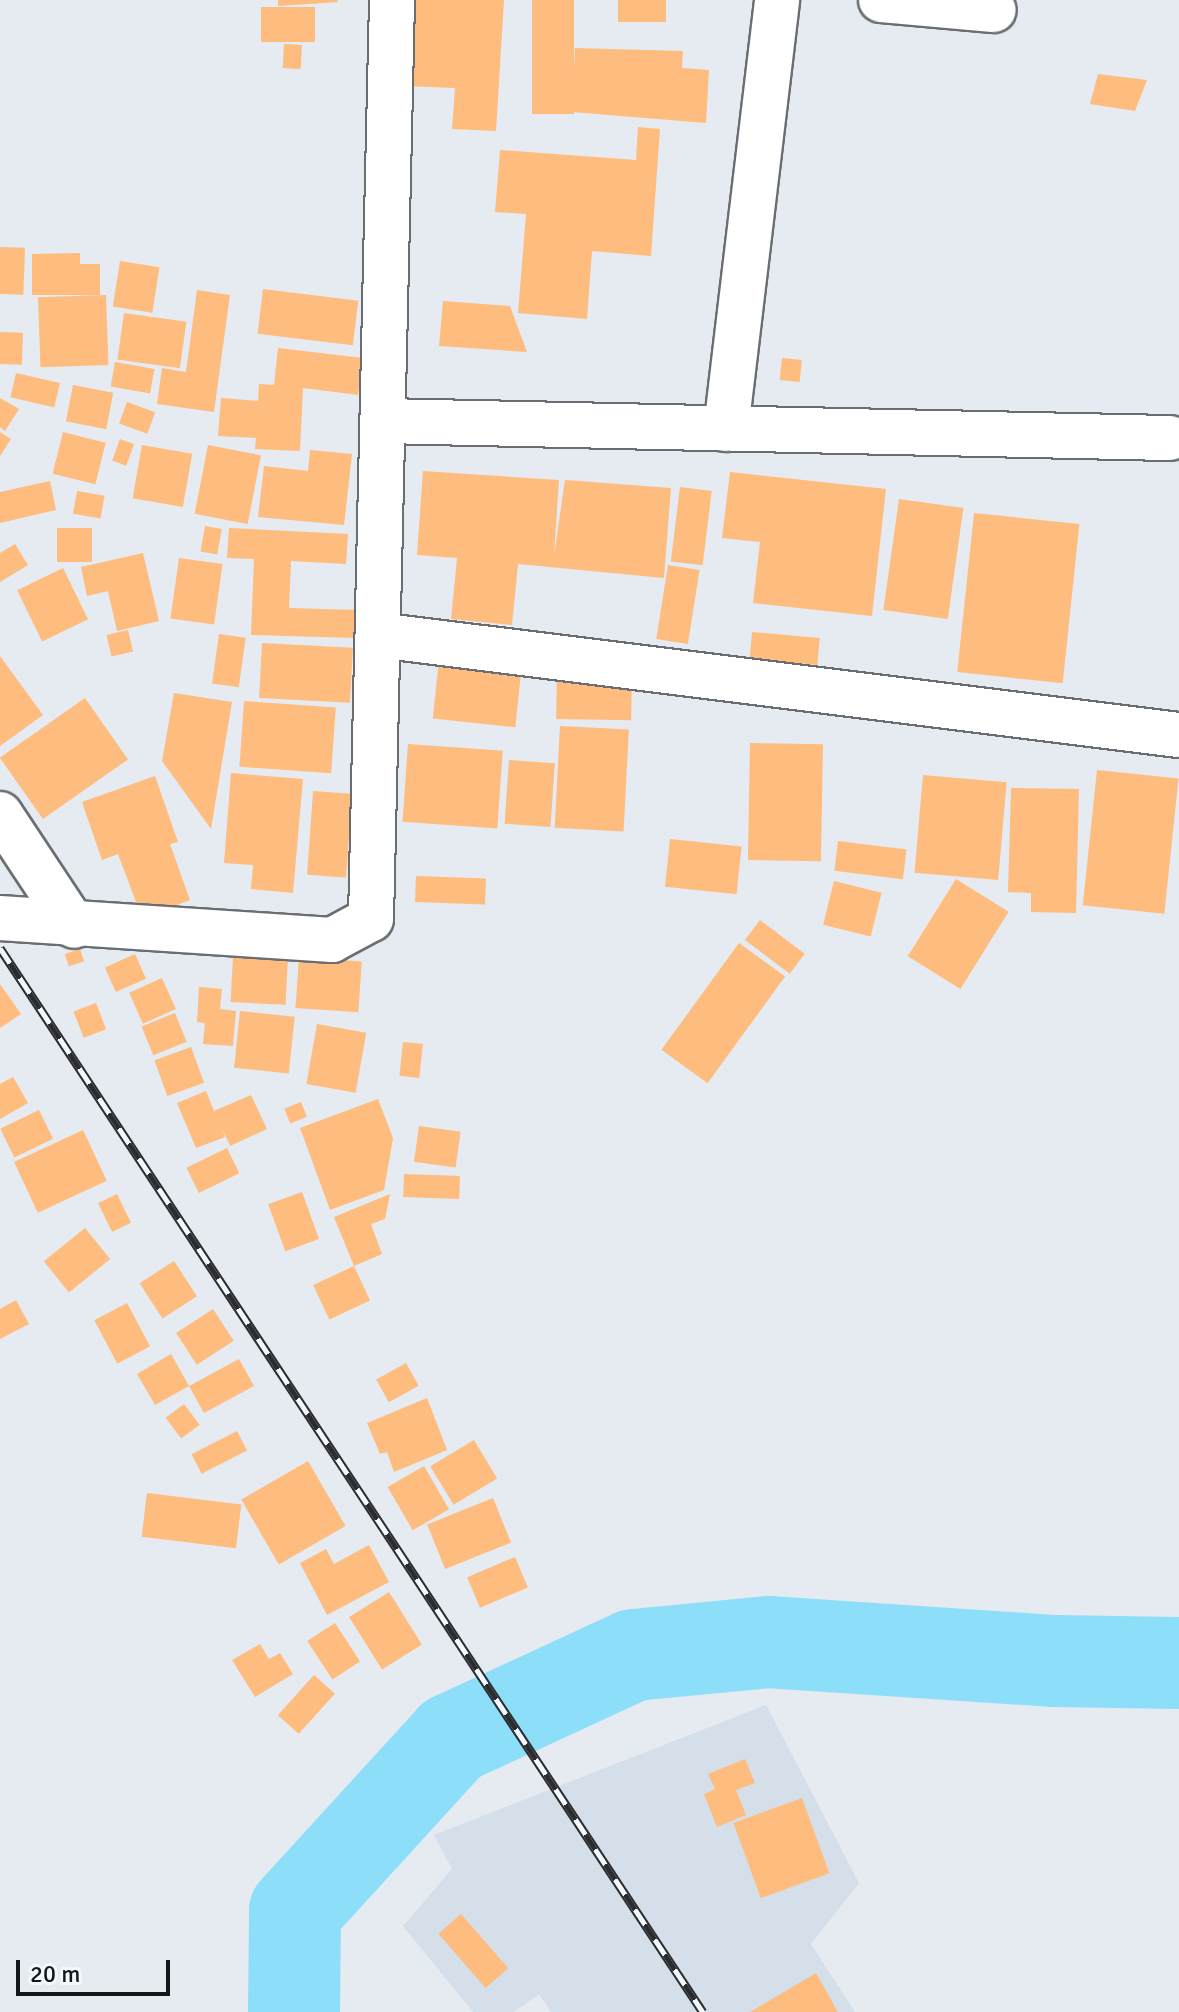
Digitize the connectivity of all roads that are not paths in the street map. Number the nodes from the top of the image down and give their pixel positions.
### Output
1 (392, 0) edge
2 (777, 0) edge
3 (881, 0) edge
4 (994, 10) dead end
5 (383, 421) junction
6 (726, 429) junction
7 (1170, 438) dead end
8 (378, 635) junction
9 (1179, 735) edge
10 (0, 814) edge
11 (0, 918) edge
12 (74, 926) junction

1 - 5 street
2 - 6 street
3 - 4 street
5 - 6 street
5 - 8 street
6 - 7 street
8 - 9 street
8 - 12 street
10 - 12 street
11 - 12 street

